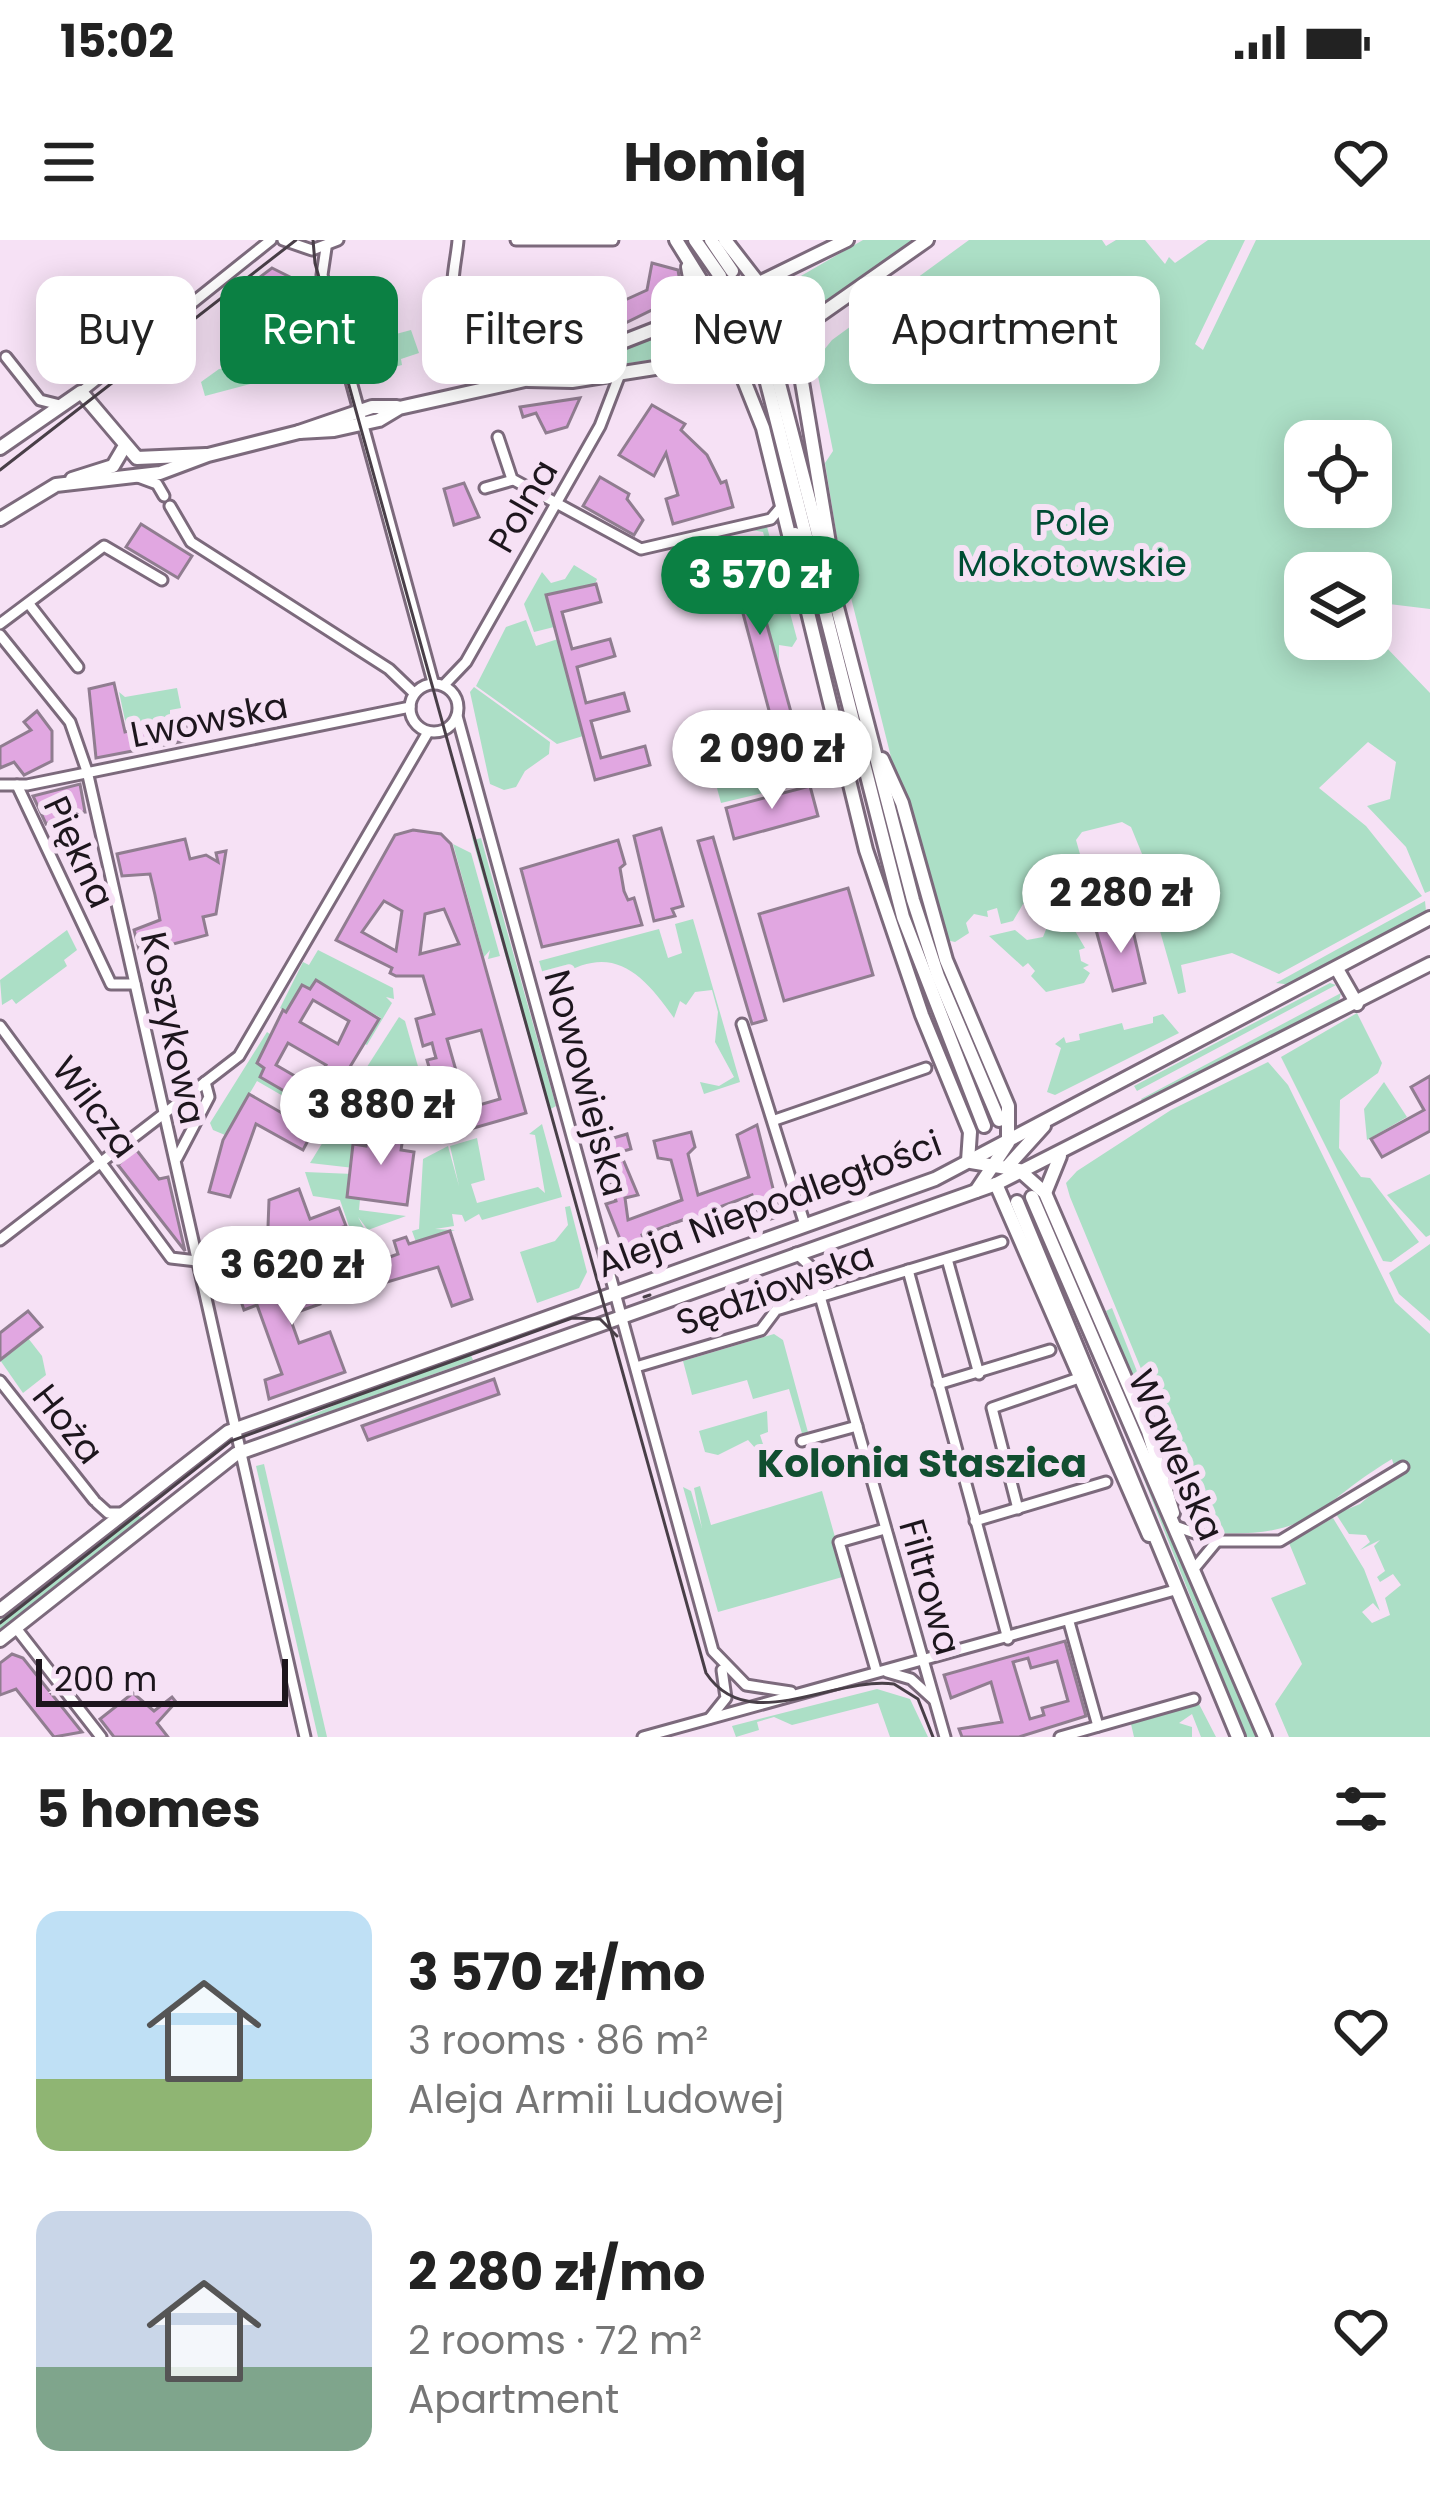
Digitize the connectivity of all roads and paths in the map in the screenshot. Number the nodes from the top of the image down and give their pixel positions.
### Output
1 (271, 240) edge
2 (283, 240) edge
3 (338, 240) edge
4 (458, 240) edge
5 (516, 240) edge
6 (613, 240) edge
7 (695, 240) edge
8 (711, 240) edge
9 (847, 240) edge
10 (927, 240) edge
11 (726, 241) edge
12 (679, 244) edge
13 (326, 248) junction
14 (455, 276) edge
15 (690, 276) edge
16 (698, 276) edge
17 (754, 276) edge
18 (778, 276) edge
19 (825, 313) edge
20 (6, 356) dead end
21 (507, 384) edge
22 (616, 384) edge
23 (744, 384) edge
24 (801, 384) edge
25 (82, 392) junction
26 (40, 400) junction
27 (60, 405) junction
28 (360, 417) junction
29 (39, 418) junction
30 (498, 437) dead end
31 (0, 448) edge
32 (123, 449) junction
33 (208, 455) junction
34 (138, 478) junction
35 (513, 480) junction
36 (66, 483) junction
37 (485, 488) dead end
38 (556, 505) junction
39 (783, 505) junction
40 (0, 519) edge
41 (162, 580) dead end
42 (28, 604) junction
43 (838, 610) junction
44 (0, 624) edge
45 (0, 634) edge
46 (829, 634) junction
47 (466, 662) junction
48 (78, 667) dead end
49 (438, 684) junction
50 (414, 694) junction
51 (453, 698) junction
52 (410, 707) junction
53 (457, 716) junction
54 (853, 728) junction
55 (445, 729) junction
56 (428, 732) junction
57 (871, 742) junction
58 (467, 754) junction
59 (87, 771) junction
60 (17, 784) junction
61 (0, 785) edge
62 (1430, 918) edge
63 (892, 928) junction
64 (1430, 964) edge
65 (1337, 969) junction
66 (135, 984) junction
67 (1357, 1004) junction
68 (742, 1024) dead end
69 (0, 1026) edge
70 (926, 1068) dead end
71 (205, 1082) junction
72 (1072, 1104) junction
73 (1008, 1106) junction
74 (165, 1112) junction
75 (776, 1120) junction
76 (999, 1120) dead end
77 (977, 1129) junction
78 (1009, 1139) junction
79 (1064, 1153) junction
80 (1002, 1158) junction
81 (102, 1161) junction
82 (967, 1162) junction
83 (177, 1171) junction
84 (1022, 1172) junction
85 (996, 1184) junction
86 (976, 1192) junction
87 (1032, 1198) junction
88 (806, 1225) junction
89 (0, 1240) edge
90 (1003, 1242) dead end
91 (795, 1252) junction
92 (947, 1258) junction
93 (196, 1261) junction
94 (908, 1270) junction
95 (615, 1293) junction
96 (820, 1297) junction
97 (622, 1315) junction
98 (1050, 1350) dead end
99 (636, 1367) junction
100 (979, 1374) junction
101 (1079, 1378) junction
102 (0, 1381) edge
103 (938, 1384) junction
104 (857, 1426) junction
105 (234, 1430) junction
106 (802, 1441) dead end
107 (239, 1453) junction
108 (1403, 1467) dead end
109 (1106, 1482) dead end
110 (1018, 1509) junction
111 (124, 1513) junction
112 (975, 1521) junction
113 (1175, 1526) junction
114 (885, 1529) junction
115 (1217, 1541) junction
116 (1159, 1548) junction
117 (1193, 1570) junction
118 (1174, 1590) junction
119 (0, 1610) edge
120 (1069, 1622) junction
121 (16, 1628) junction
122 (0, 1640) edge
123 (1008, 1640) junction
124 (923, 1663) junction
125 (720, 1664) junction
126 (876, 1670) junction
127 (748, 1686) junction
128 (791, 1692) junction
129 (727, 1698) junction
130 (1194, 1700) dead end
131 (744, 1706) junction
132 (937, 1706) junction
133 (706, 1722) junction
134 (1098, 1726) junction
135 (1086, 1733) edge
136 (101, 1737) edge
137 (305, 1737) edge
138 (643, 1737) edge
139 (946, 1737) edge
140 (1060, 1737) edge
141 (1238, 1737) edge
142 (1265, 1737) edge

1 - 25 street
2 - 13 street
3 - 13 street
4 - 14 street
5 - 6 street
7 - 8 main road
9 - 18 main road
10 - 19 main road
11 - 17 main road
12 - 15 main road
12 - 16 main road
13 - 28 street
20 - 26 street
21 - 28 main road
22 - 38 street, Polna
23 - 39 main road
24 - 43 main road
25 - 27 main road
25 - 32 main road
26 - 27 street
26 - 29 street
27 - 29 main road
28 - 33 main road
28 - 49 street
29 - 31 main road
30 - 35 street
32 - 33 main road
32 - 36 main road
33 - 34 main road
34 - 36 main road
34 - 50 street
35 - 37 street
35 - 38 street
36 - 40 main road
38 - 39 street
38 - 47 street, Polna
39 - 46 main road
39 - 63 main road
41 - 42 street
42 - 44 street
42 - 48 street
43 - 46 main road
43 - 57 main road
45 - 59 street, Koszykowa
46 - 54 main road
47 - 49 street, Polna
47 - 51 street, Polna
49 - 50 street
49 - 51 street
50 - 52 street
51 - 53 street
52 - 56 street
52 - 59 street, Lwowska
53 - 55 street
53 - 58 street, Nowowiejska
54 - 63 main road
54 - 77 main road
55 - 56 street
55 - 58 street, Nowowiejska
56 - 71 street
57 - 73 main road
57 - 76 main road
58 - 95 street, Nowowiejska
59 - 60 street, Lwowska
59 - 66 street, Koszykowa
60 - 61 street, Lwowska
60 - 66 street, Piękna
62 - 65 main road, Aleja Niepodległości
63 - 77 main road
64 - 67 main road, Aleja Niepodległości
65 - 67 main road
65 - 72 main road, Aleja Niepodległości
66 - 74 street, Koszykowa
67 - 79 main road, Aleja Niepodległości
68 - 75 street
69 - 81 street, Wilcza
70 - 75 street
71 - 74 street
71 - 83 street
72 - 73 main road
72 - 78 main road, Aleja Niepodległości
72 - 80 main road
73 - 78 main road
74 - 81 street
74 - 83 street, Koszykowa
75 - 88 street
77 - 80 main road
77 - 82 main road
78 - 80 main road, Aleja Niepodległości
79 - 80 main road
79 - 84 main road, Aleja Niepodległości
79 - 87 main road
80 - 82 main road, Aleja Niepodległości
80 - 84 main road
80 - 85 main road
80 - 86 main road
81 - 89 street
81 - 93 street, Wilcza
82 - 88 main road, Aleja Niepodległości
83 - 93 street, Koszykowa
84 - 85 main road, Aleja Niepodległości
84 - 87 main road
85 - 86 main road, Aleja Niepodległości
85 - 101 main road
86 - 91 main road, Aleja Niepodległości
87 - 113 main road, Wawelska
87 - 116 main road, Wawelska
88 - 95 main road, Aleja Niepodległości
90 - 92 street, Sędziowska
91 - 96 street, Filtrowa
91 - 97 main road, Aleja Niepodległości
92 - 94 street, Sędziowska
92 - 100 street
93 - 105 street, Koszykowa
94 - 96 street, Sędziowska
94 - 103 street
95 - 97 street, Nowowiejska
95 - 105 main road, Aleja Niepodległości
96 - 99 street, Sędziowska
96 - 104 street, Filtrowa
97 - 99 street, Nowowiejska
97 - 107 main road, Aleja Niepodległości
98 - 100 street
99 - 125 street, Nowowiejska
100 - 103 street
101 - 110 street
101 - 116 main road
102 - 111 street, Hoża
103 - 112 street
104 - 106 street
104 - 114 street, Filtrowa
105 - 107 street, Koszykowa
105 - 111 main road, Aleja Niepodległości
107 - 121 main road, Aleja Niepodległości
107 - 137 street, Koszykowa
108 - 115 street
109 - 110 street
110 - 112 street
111 - 119 main road, Aleja Niepodległości
112 - 123 street
113 - 115 street
113 - 117 main road, Wawelska
114 - 124 street, Filtrowa
114 - 126 street
115 - 117 street
116 - 118 main road, Wawelska
117 - 142 main road, Wawelska
118 - 120 street
118 - 141 main road, Wawelska
120 - 123 street
120 - 134 street
121 - 122 main road, Aleja Niepodległości
121 - 136 street
123 - 124 street
124 - 126 street
124 - 132 street, Filtrowa
125 - 127 street
125 - 129 street, Nowowiejska
126 - 128 street
126 - 132 street
127 - 128 street
127 - 129 street
127 - 131 street
128 - 131 street
129 - 133 street
130 - 134 street
131 - 133 street
132 - 139 street, Filtrowa
133 - 138 street
134 - 135 street
135 - 140 street

